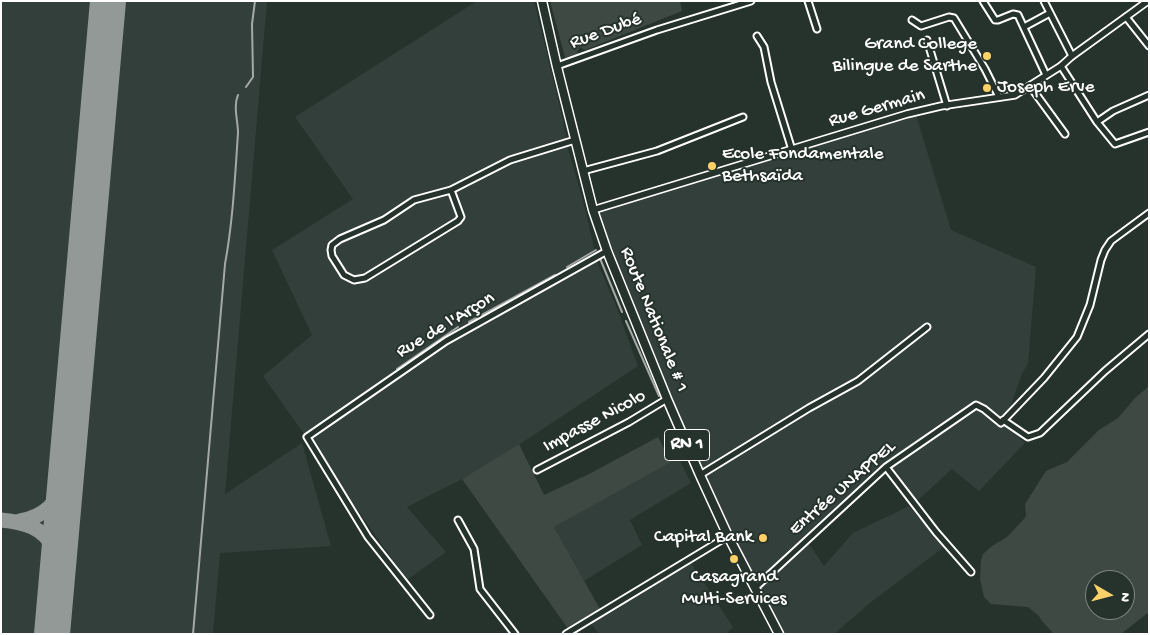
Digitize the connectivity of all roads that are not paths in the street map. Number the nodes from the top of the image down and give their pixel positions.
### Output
1 (542, 1) edge
2 (751, 1) edge
3 (808, 1) edge
4 (983, 1) edge
5 (1044, 1) edge
6 (1148, 1) edge
7 (1050, 13) junction
8 (1126, 17) junction
9 (912, 20) dead end
10 (1024, 27) junction
11 (817, 29) dead end
12 (757, 36) dead end
13 (927, 40) dead end
14 (1149, 46) edge
15 (1072, 56) junction
16 (557, 66) junction
17 (1061, 66) junction
18 (1046, 76) junction
19 (1030, 86) junction
20 (1149, 95) edge
21 (999, 97) junction
22 (947, 106) junction
23 (743, 117) dead end
24 (1097, 122) junction
25 (1149, 132) edge
26 (1065, 134) dead end
27 (575, 140) junction
28 (792, 150) junction
29 (584, 171) junction
30 (451, 190) junction
31 (593, 210) junction
32 (1149, 213) edge
33 (607, 251) junction
34 (927, 327) dead end
35 (1149, 334) edge
36 (667, 399) junction
37 (1002, 422) junction
38 (886, 467) junction
39 (537, 470) dead end
40 (700, 475) junction
41 (458, 520) dead end
42 (728, 536) junction
43 (971, 572) dead end
44 (755, 588) junction
45 (430, 615) dead end
46 (514, 634) edge
47 (566, 634) edge
48 (779, 634) edge

1 - 16 main road, Route Nationale # 1 / RN 1
2 - 16 street, Rue Dubé
3 - 11 street
4 - 10 street
5 - 7 street
6 - 8 street, Rue Germain
7 - 10 street
7 - 15 street
8 - 14 street
8 - 15 street, Rue Germain
9 - 21 street
10 - 18 street
12 - 28 street
13 - 22 street
15 - 17 street, Rue Germain
16 - 27 main road, Route Nationale # 1 / RN 1
17 - 18 street, Rue Germain
17 - 24 street
18 - 19 street, Rue Germain
19 - 21 street, Rue Germain
19 - 26 street
20 - 24 street
21 - 22 street, Rue Germain
22 - 28 street, Rue Germain
23 - 29 street
24 - 25 street
27 - 29 main road, Route Nationale # 1 / RN 1
27 - 30 street
28 - 31 street, Rue Germain
29 - 31 main road, Route Nationale # 1 / RN 1
30 - 30 street
31 - 33 main road, Route Nationale # 1 / RN 1
32 - 37 street
33 - 36 main road, Route Nationale # 1 / RN 1
33 - 45 street, Rue de l'Arçon
34 - 40 street
35 - 37 street, Entrée UNAPPEL
36 - 39 street, Impasse Nicolo
36 - 40 main road, Route Nationale # 1 / RN 1
37 - 38 street, Entrée UNAPPEL
38 - 43 street
38 - 44 street, Entrée UNAPPEL
40 - 42 main road, Route Nationale # 1 / RN 1
41 - 46 street
42 - 44 main road, Route Nationale # 1 / RN 1
42 - 47 street
44 - 48 main road, Route Nationale # 1 / RN 1

